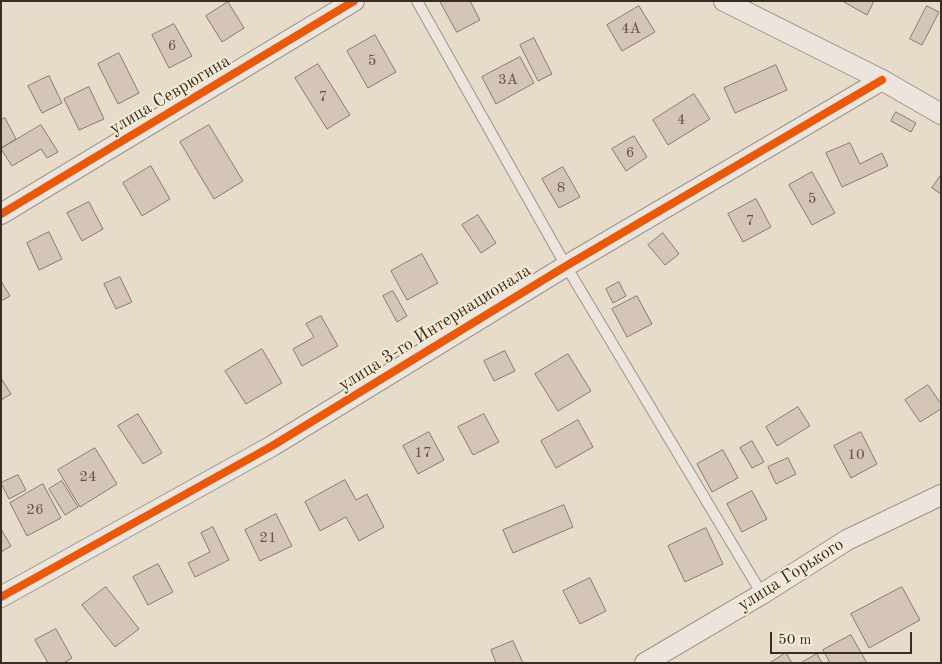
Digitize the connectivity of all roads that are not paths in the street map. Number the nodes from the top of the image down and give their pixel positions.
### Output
1 (354, 1) edge
2 (417, 1) edge
3 (724, 1) edge
4 (882, 80) junction
5 (941, 114) edge
6 (1, 214) edge
7 (566, 266) junction
8 (941, 495) edge
9 (762, 594) junction
10 (1, 597) edge
11 (645, 663) edge

1 - 6 street, улица Севрюгина
2 - 7 lane
3 - 4 street
4 - 5 street
4 - 7 street, улица 3-го Интернационала
7 - 9 lane
7 - 10 street, улица 3-го Интернационала
8 - 9 street, улица Горького
9 - 11 street, улица Горького

